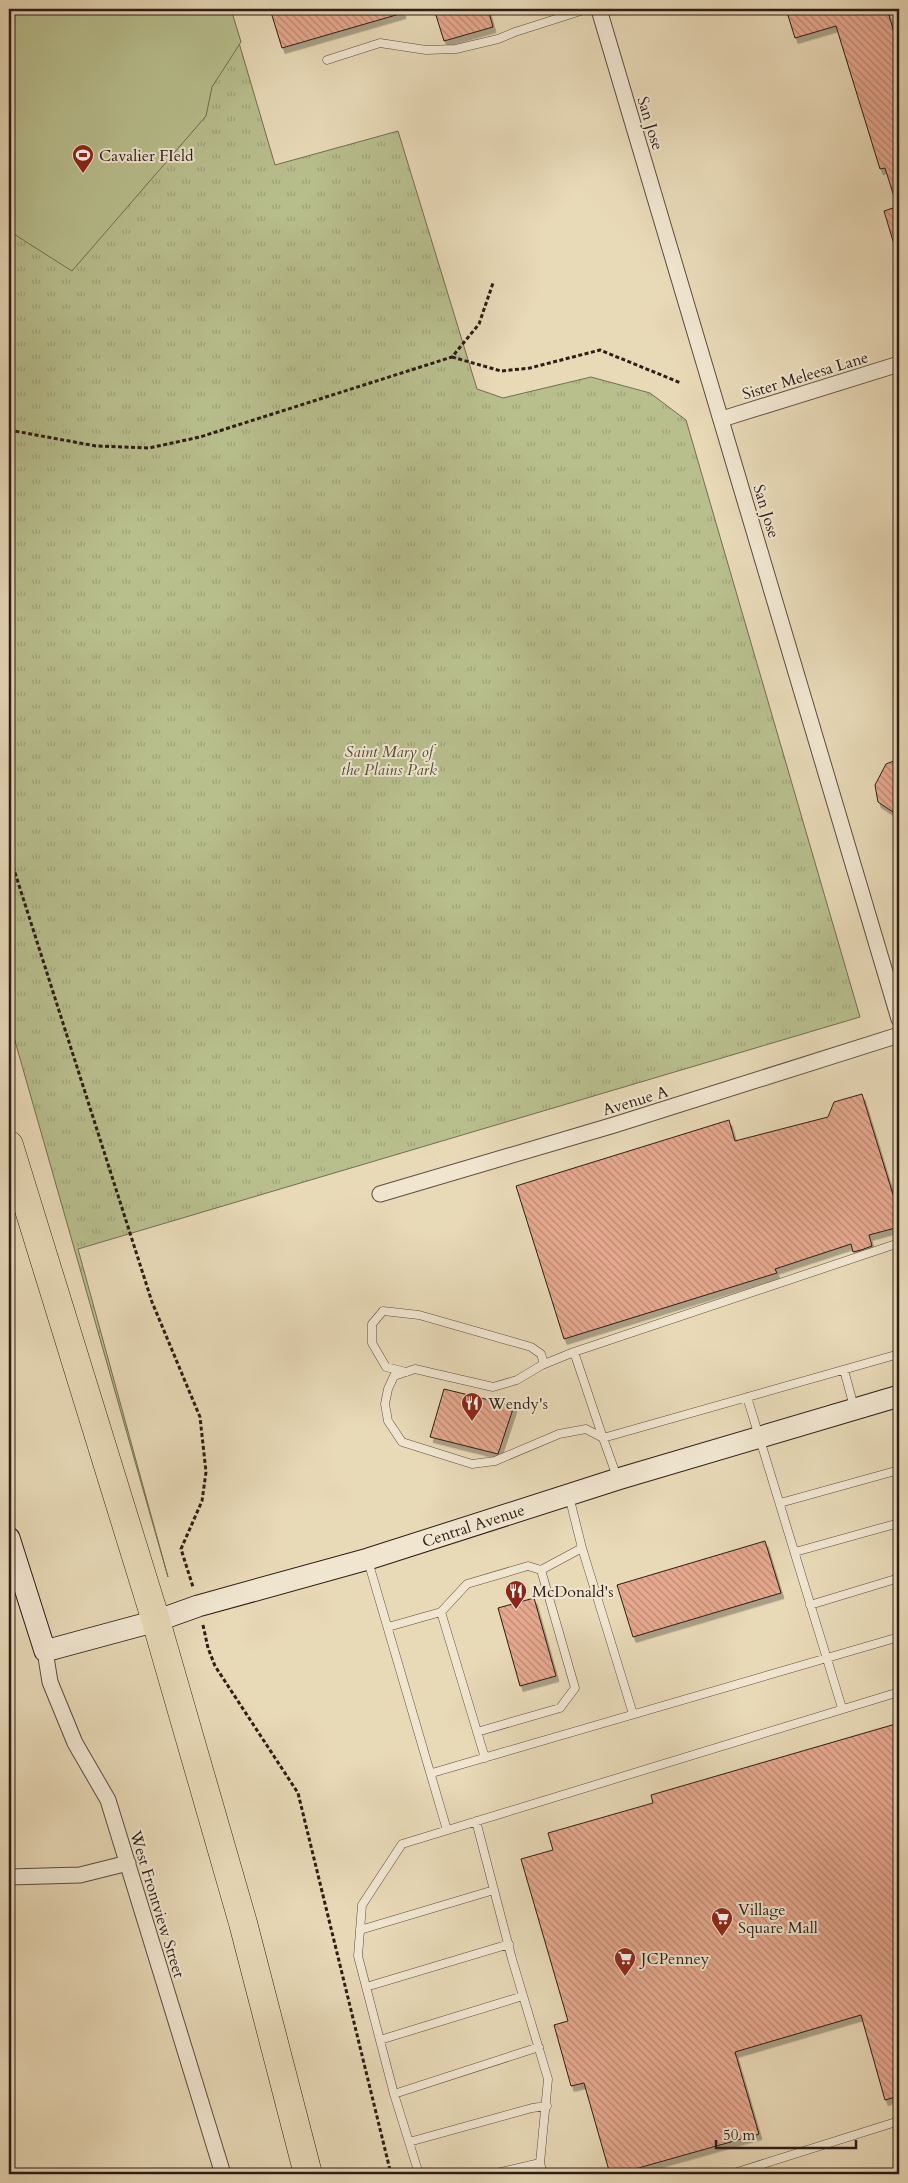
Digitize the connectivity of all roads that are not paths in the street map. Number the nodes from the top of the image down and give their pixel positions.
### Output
1 (600, 10) edge
2 (327, 60) dead end
3 (899, 364) edge
4 (722, 419) junction
5 (899, 1019) edge
6 (899, 1035) edge
7 (9, 1145) edge
8 (380, 1194) dead end
9 (899, 1243) edge
10 (574, 1352) junction
11 (899, 1354) edge
12 (544, 1364) junction
13 (844, 1370) junction
14 (406, 1372) junction
15 (899, 1396) edge
16 (747, 1397) junction
17 (855, 1409) junction
18 (760, 1437) junction
19 (603, 1438) junction
20 (899, 1470) edge
21 (618, 1479) junction
22 (569, 1494) junction
23 (780, 1504) junction
24 (899, 1523) edge
25 (9, 1538) edge
26 (582, 1548) junction
27 (795, 1552) junction
28 (368, 1559) junction
29 (541, 1570) junction
30 (899, 1578) edge
31 (810, 1605) junction
32 (441, 1612) junction
33 (156, 1621) junction
34 (388, 1627) junction
35 (899, 1637) edge
36 (46, 1651) junction
37 (826, 1657) junction
38 (899, 1692) edge
39 (842, 1708) junction
40 (634, 1714) junction
41 (477, 1732) junction
42 (485, 1758) junction
43 (432, 1773) junction
44 (476, 1821) junction
45 (448, 1830) junction
46 (128, 1863) junction
47 (9, 1877) edge
48 (494, 1890) junction
49 (360, 1930) junction
50 (508, 1944) junction
51 (366, 1987) junction
52 (523, 1996) junction
53 (380, 2040) junction
54 (539, 2047) junction
55 (394, 2094) junction
56 (547, 2106) junction
57 (899, 2121) edge
58 (409, 2142) junction
59 (540, 2163) junction
60 (223, 2174) edge
61 (308, 2174) edge
62 (419, 2174) edge
63 (492, 2174) edge
64 (543, 2174) edge
65 (731, 2174) edge

1 - 2 lane
1 - 4 street, San Jose
3 - 4 street, Sister Meleesa Lane
4 - 5 street, San Jose
6 - 8 street, Avenue A
7 - 33 highway
9 - 10 lane
10 - 12 lane
10 - 19 lane
11 - 13 lane
12 - 14 lane
12 - 14 lane
13 - 16 lane
13 - 17 lane
14 - 19 lane
15 - 17 street, Central Avenue
16 - 18 lane
16 - 19 lane
17 - 18 street, Central Avenue
18 - 21 street, Central Avenue
18 - 23 lane
19 - 21 lane
20 - 23 lane
21 - 22 street, Central Avenue
22 - 26 lane
22 - 28 street, Central Avenue
23 - 27 lane
24 - 27 lane
25 - 36 street
26 - 29 lane
26 - 40 lane
27 - 31 lane
28 - 33 street, Central Avenue
28 - 34 lane
29 - 32 lane
29 - 41 lane
30 - 31 lane
31 - 37 lane
32 - 34 lane
32 - 41 lane
33 - 36 street, Central Avenue
33 - 61 highway
34 - 43 lane
35 - 37 lane
36 - 46 street, West Frontview Street
37 - 39 lane
37 - 40 lane
38 - 39 lane
39 - 44 lane
40 - 42 lane
41 - 42 lane
42 - 43 lane
43 - 45 lane
44 - 45 lane
44 - 48 lane
45 - 49 lane
46 - 47 street
46 - 60 street, West Frontview Street
48 - 49 lane
48 - 50 lane
49 - 51 lane
50 - 51 lane
50 - 52 lane
51 - 53 lane
52 - 53 lane
52 - 54 lane
53 - 55 lane
54 - 55 lane
54 - 56 lane
55 - 58 lane
56 - 58 lane
56 - 59 lane
57 - 65 lane
58 - 62 lane
59 - 63 lane
59 - 64 lane

